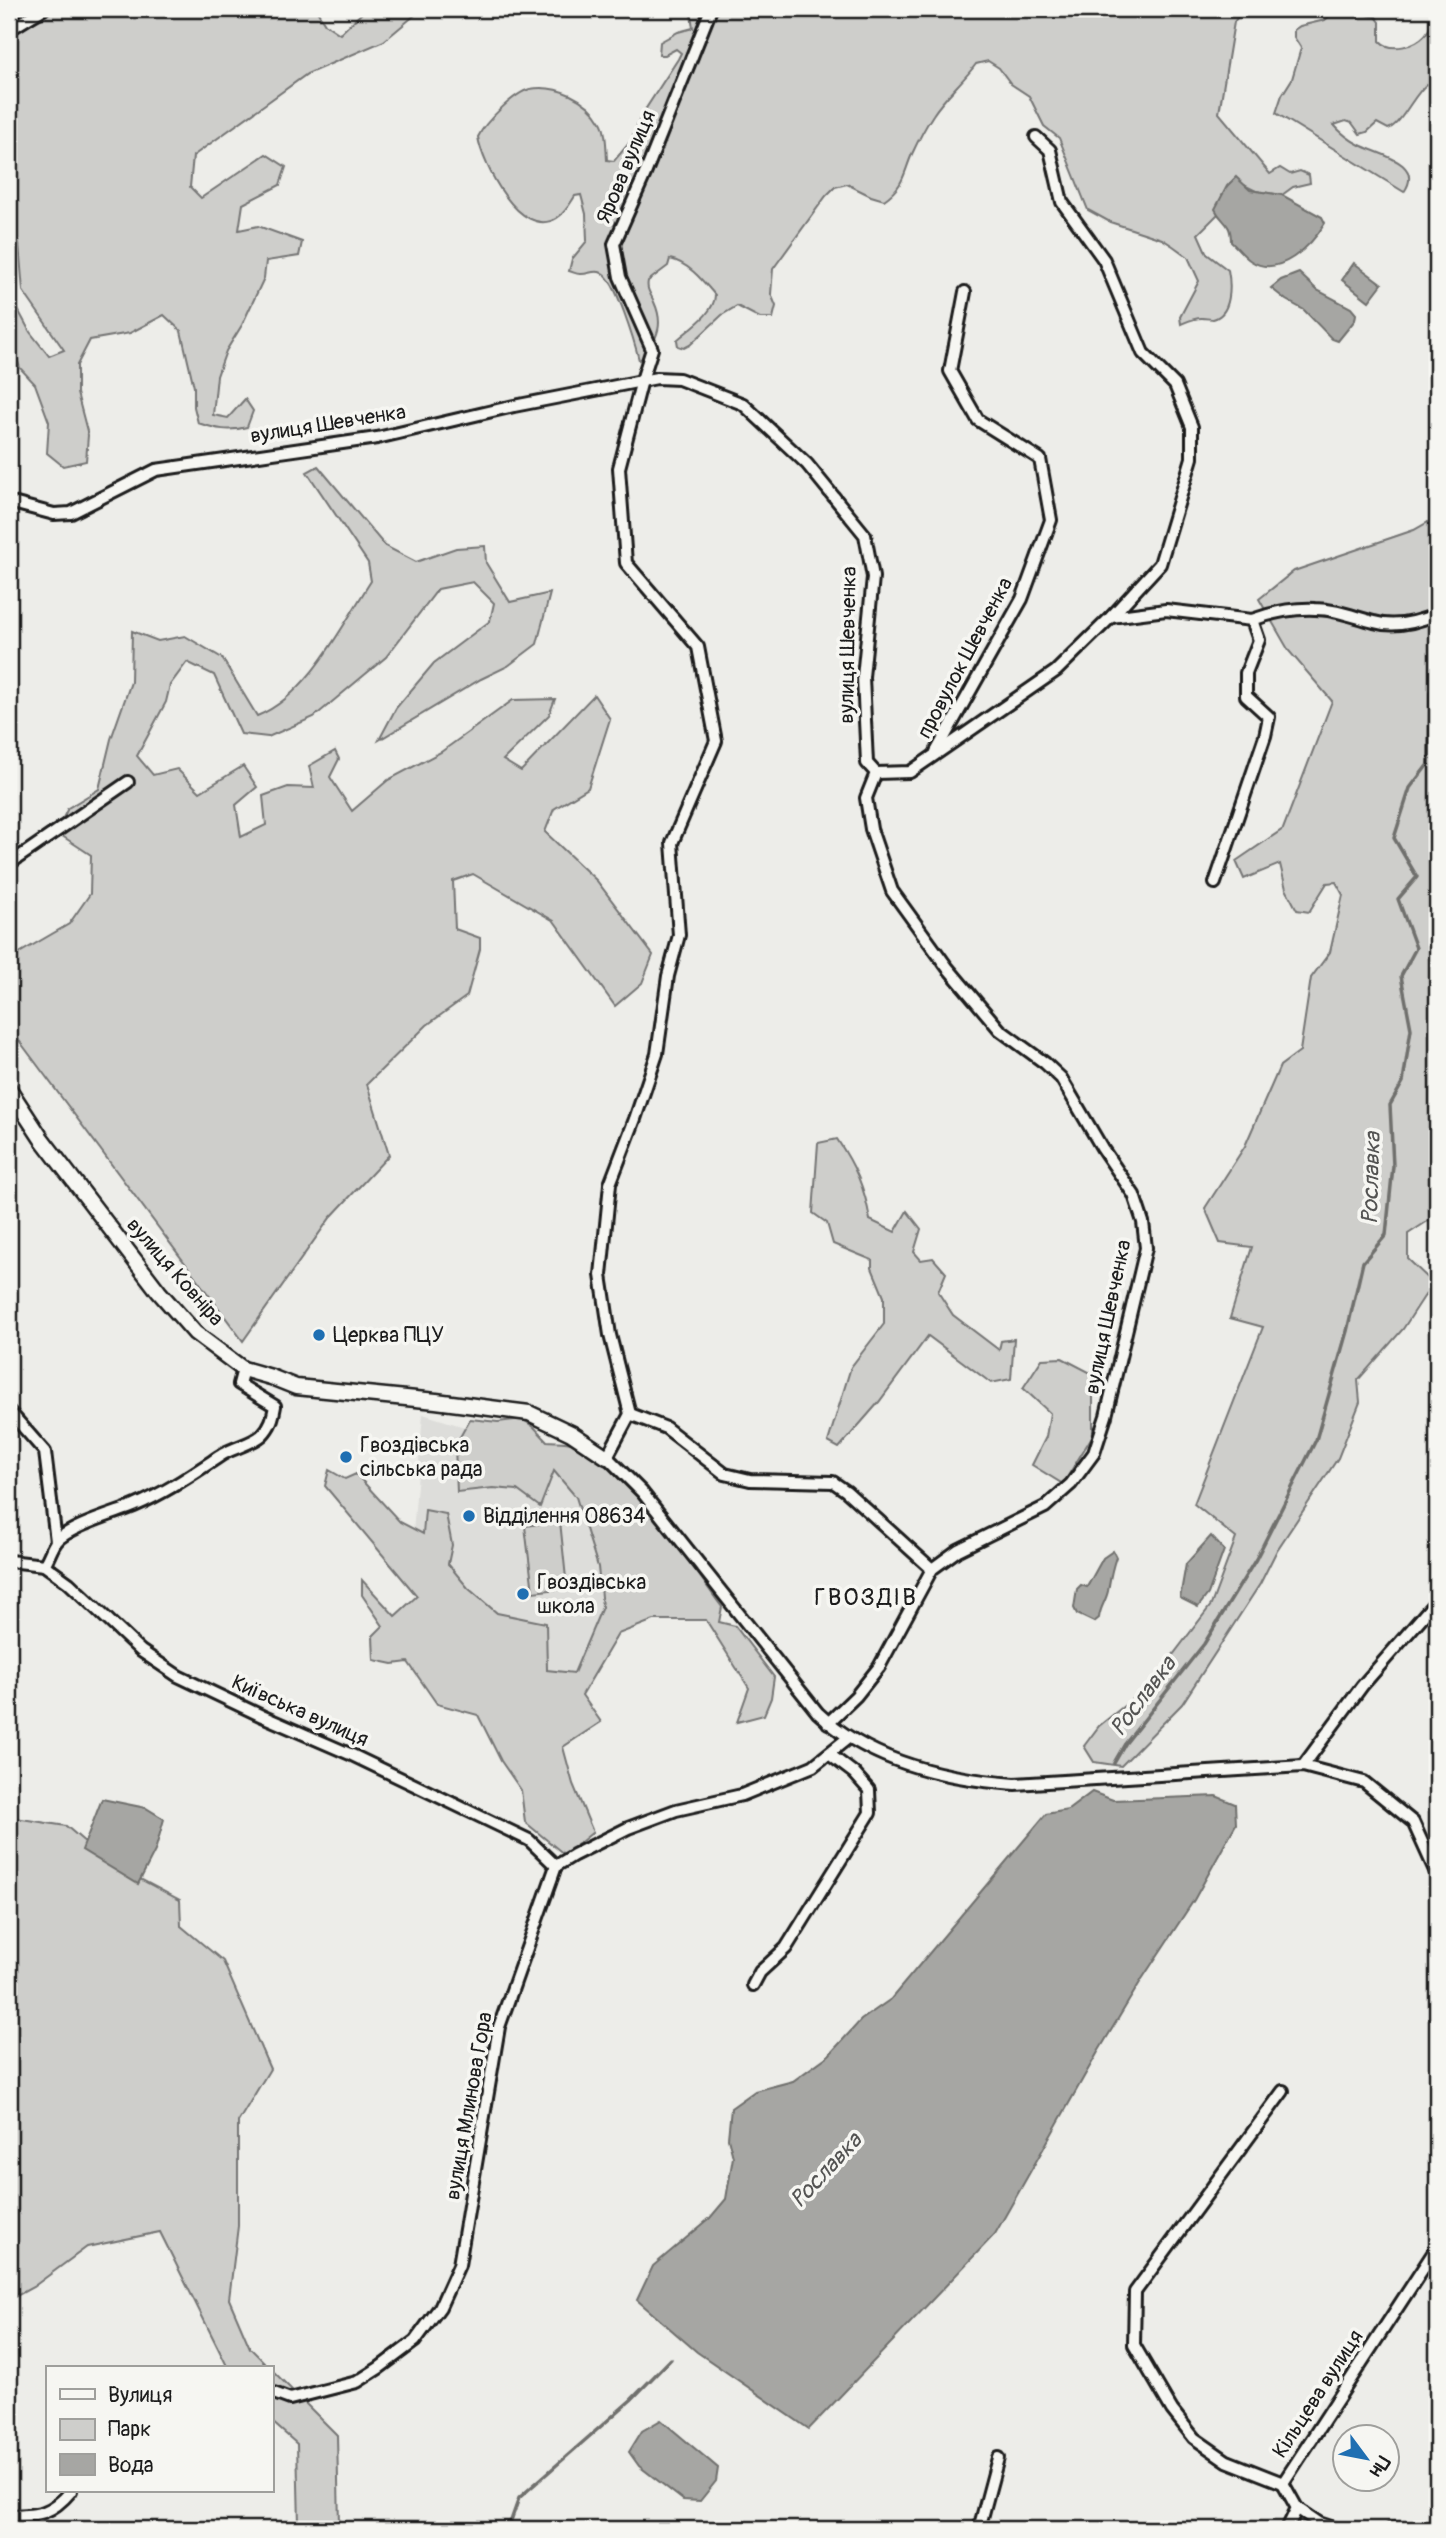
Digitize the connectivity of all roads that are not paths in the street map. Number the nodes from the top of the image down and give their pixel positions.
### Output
1 (43, 9) edge
2 (711, 9) edge
3 (9, 30) edge
4 (1036, 137) dead end
5 (965, 292) dead end
6 (642, 380) junction
7 (9, 502) edge
8 (1437, 614) edge
9 (1111, 617) junction
10 (1251, 620) junction
11 (935, 755) junction
12 (876, 773) junction
13 (128, 782) dead end
14 (9, 864) edge
15 (1215, 883) dead end
16 (9, 1089) edge
17 (243, 1369) junction
18 (9, 1411) edge
19 (630, 1414) junction
20 (607, 1457) junction
21 (56, 1541) junction
22 (9, 1561) edge
23 (44, 1565) junction
24 (932, 1569) junction
25 (1437, 1600) edge
26 (828, 1723) junction
27 (848, 1738) junction
28 (829, 1754) junction
29 (1303, 1766) junction
30 (556, 1866) junction
31 (1437, 1875) edge
32 (753, 1985) dead end
33 (1283, 2091) dead end
34 (1437, 2247) edge
35 (273, 2393) edge
36 (998, 2458) dead end
37 (1283, 2483) junction
38 (70, 2492) edge
39 (1297, 2508) junction
40 (9, 2516) edge
41 (1437, 2528) edge
42 (979, 2529) edge
43 (1287, 2529) edge
44 (1338, 2529) edge
45 (1391, 2529) edge

1 - 3 street
2 - 6 street, Ярова вулиця
4 - 9 street, провулок Шевченка
5 - 11 street, провулок Шевченка
6 - 7 street, вулиця Шевченка
6 - 12 street, вулиця Шевченка
6 - 19 street, Ярова вулиця
8 - 10 street
9 - 10 street
9 - 11 street, провулок Шевченка
10 - 15 street
11 - 12 street, провулок Шевченка
12 - 24 street, вулиця Шевченка
13 - 14 street
16 - 17 street, вулиця Ковніра
17 - 20 street, вулиця Ковніра
17 - 21 street
18 - 21 street
19 - 20 street
19 - 24 street
20 - 26 street
21 - 23 street
22 - 23 street
23 - 30 street, Київська вулиця
24 - 26 street, вулиця Шевченка
25 - 29 street
26 - 27 street
27 - 28 street
27 - 29 street
28 - 30 street
28 - 32 street
29 - 31 street
30 - 35 street, вулиця Млинова Гора
33 - 37 street, Кільцева вулиця
34 - 37 street, Кільцева вулиця
36 - 42 street
37 - 39 street
38 - 40 street
39 - 43 street
39 - 44 street
41 - 45 street

